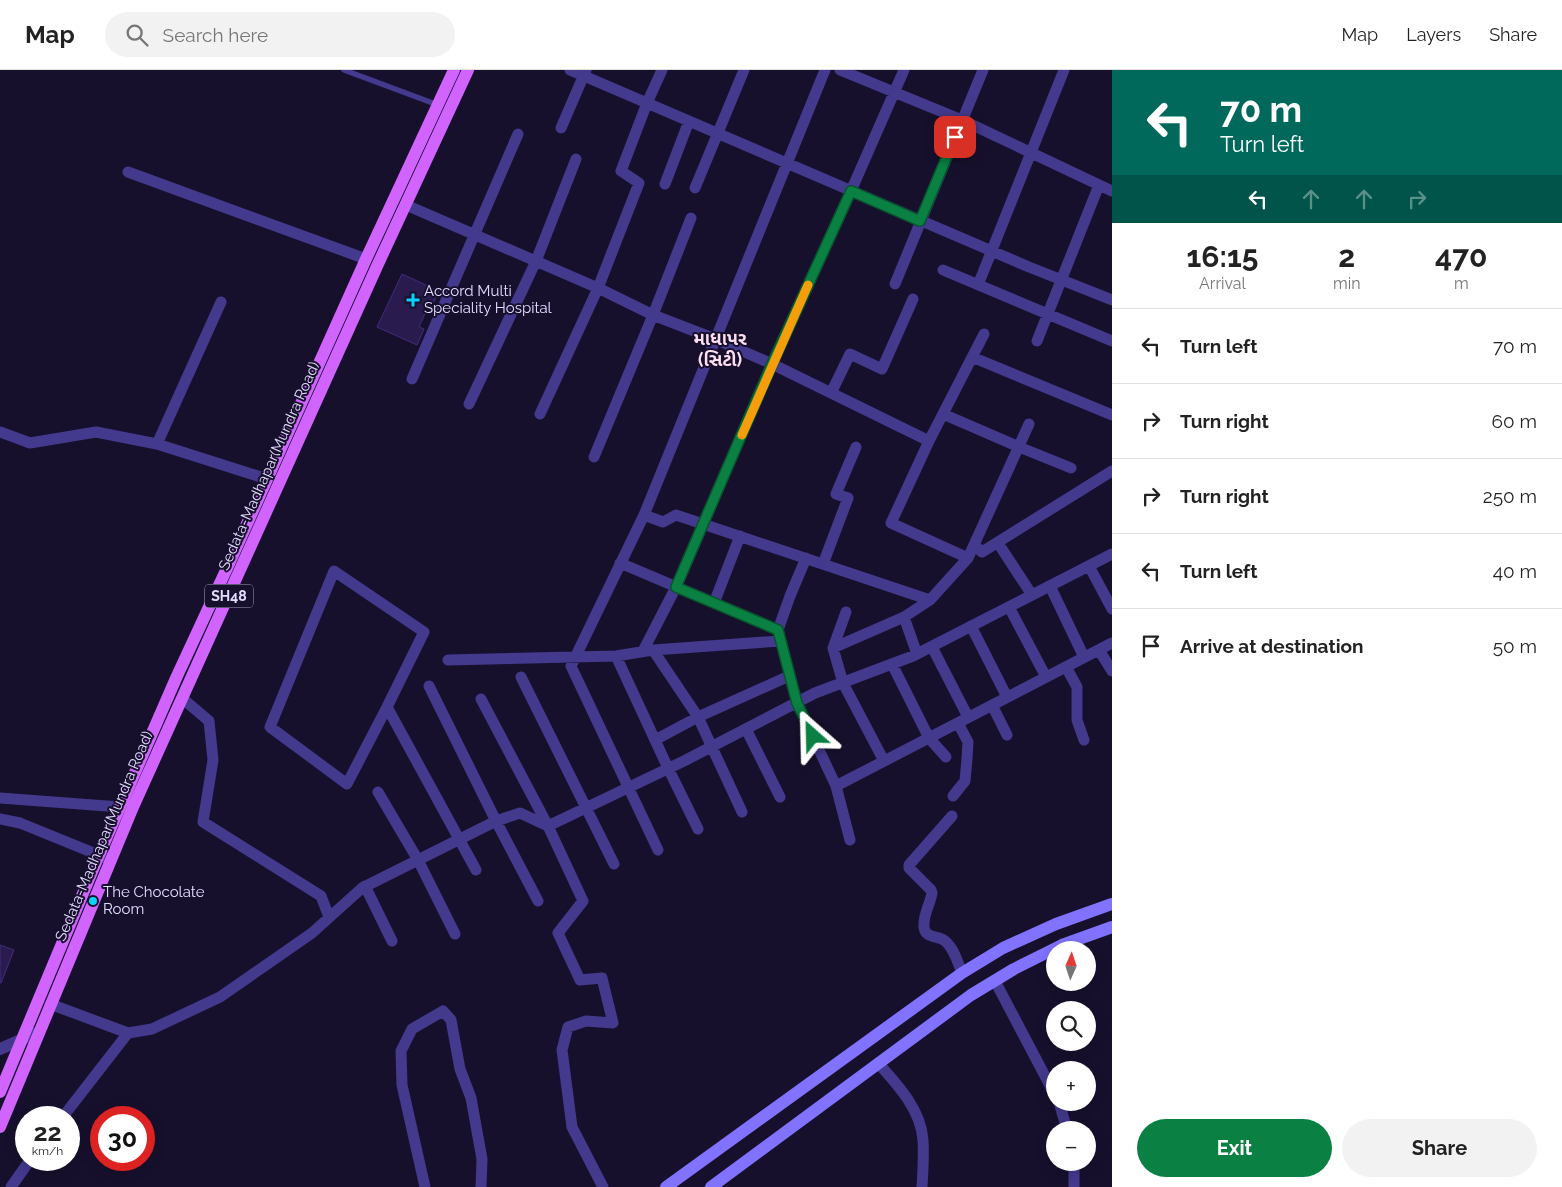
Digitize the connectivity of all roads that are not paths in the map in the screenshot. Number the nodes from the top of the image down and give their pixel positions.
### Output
1 (344, 70) edge
2 (454, 70) edge
3 (468, 70) edge
4 (570, 70) edge
5 (662, 70) edge
6 (744, 70) edge
7 (825, 70) edge
8 (840, 70) edge
9 (904, 70) edge
10 (983, 70) edge
11 (1064, 70) edge
12 (585, 73) edge
13 (895, 92) junction
14 (647, 103) junction
15 (438, 105) junction
16 (962, 120) junction
17 (689, 121) junction
18 (561, 128) dead end
19 (518, 134) dead end
20 (718, 134) junction
21 (1031, 154) junction
22 (576, 159) dead end
23 (786, 163) junction
24 (128, 172) dead end
25 (665, 184) dead end
26 (1099, 185) junction
27 (695, 188) dead end
28 (851, 191) junction
29 (1112, 191) edge
30 (406, 204) junction
31 (691, 218) dead end
32 (920, 221) junction
33 (474, 234) junction
34 (992, 252) junction
35 (366, 259) junction
36 (536, 261) junction
37 (943, 270) dead end
38 (1061, 280) junction
39 (895, 284) dead end
40 (978, 285) junction
41 (598, 288) junction
42 (913, 299) dead end
43 (1112, 300) edge
44 (221, 302) dead end
45 (1047, 314) junction
46 (653, 315) junction
47 (984, 334) dead end
48 (714, 339) junction
49 (1036, 341) dead end
50 (1112, 341) edge
51 (972, 357) junction
52 (772, 364) junction
53 (412, 379) dead end
54 (831, 393) junction
55 (469, 404) dead end
56 (540, 414) dead end
57 (943, 414) junction
58 (1112, 415) edge
59 (1029, 424) dead end
60 (0, 432) edge
61 (929, 441) junction
62 (157, 444) junction
63 (856, 447) dead end
64 (1019, 447) junction
65 (594, 457) dead end
66 (1071, 468) dead end
67 (1112, 471) edge
68 (267, 479) junction
69 (644, 515) junction
70 (703, 524) junction
71 (740, 536) junction
72 (998, 542) junction
73 (974, 546) junction
74 (1112, 554) edge
75 (806, 558) junction
76 (968, 558) junction
77 (620, 563) junction
78 (823, 564) junction
79 (1089, 566) junction
80 (1050, 586) junction
81 (676, 587) junction
82 (1032, 595) junction
83 (930, 600) junction
84 (714, 603) junction
85 (1009, 607) junction
86 (1112, 609) edge
87 (846, 612) dead end
88 (904, 617) junction
89 (971, 626) junction
90 (779, 636) junction
91 (1112, 643) edge
92 (932, 647) junction
93 (833, 648) junction
94 (1099, 650) junction
95 (648, 651) junction
96 (917, 654) junction
97 (575, 656) junction
98 (616, 656) junction
99 (1084, 657) junction
100 (448, 660) dead end
101 (892, 664) junction
102 (1066, 667) junction
103 (1112, 672) edge
104 (789, 676) junction
105 (1046, 677) junction
106 (521, 678) dead end
107 (843, 683) junction
108 (429, 686) dead end
109 (1007, 697) junction
110 (182, 698) junction
111 (481, 699) dead end
112 (797, 703) junction
113 (992, 705) junction
114 (387, 707) junction
115 (698, 718) junction
116 (963, 720) junction
117 (746, 729) junction
118 (1007, 735) dead end
119 (929, 738) junction
120 (655, 740) junction
121 (1084, 740) dead end
122 (711, 747) junction
123 (946, 757) dead end
124 (884, 761) junction
125 (668, 768) junction
126 (836, 786) junction
127 (627, 788) junction
128 (378, 792) dead end
129 (953, 796) dead end
130 (780, 797) dead end
131 (0, 798) edge
132 (120, 807) junction
133 (587, 807) junction
134 (742, 812) dead end
135 (952, 816) dead end
136 (0, 819) edge
137 (496, 821) junction
138 (548, 826) junction
139 (698, 829) dead end
140 (460, 839) junction
141 (850, 840) dead end
142 (658, 850) dead end
143 (105, 857) junction
144 (418, 860) junction
145 (614, 864) dead end
146 (476, 870) dead end
147 (365, 886) junction
148 (538, 902) dead end
149 (1112, 904) edge
150 (329, 917) junction
151 (1112, 927) edge
152 (455, 934) dead end
153 (392, 941) dead end
154 (962, 973) junction
155 (994, 981) junction
156 (50, 1004) junction
157 (39, 1032) junction
158 (128, 1033) junction
159 (24, 1038) junction
160 (0, 1049) edge
161 (878, 1064) junction
162 (1046, 1078) edge
163 (0, 1092) edge
164 (71, 1106) edge
165 (0, 1127) edge
166 (22, 1171) edge
167 (1074, 1171) edge
168 (11, 1187) edge
169 (425, 1187) edge
170 (482, 1187) edge
171 (603, 1187) edge
172 (666, 1187) edge
173 (711, 1187) edge
174 (922, 1187) edge
175 (1074, 1187) edge

1 - 15 lane
2 - 15 main road, Sedata-Madhapar(Mundra Road) / SH48
3 - 30 main road, Sedata-Madhapar(Mundra Road) / SH48
4 - 12 street
5 - 14 street
6 - 20 street
7 - 23 street
8 - 13 street
9 - 13 street
10 - 16 street
11 - 21 street
12 - 14 street
12 - 18 street
13 - 16 street
13 - 28 street
14 - 17 street
14 - 41 street
15 - 35 main road, Sedata-Madhapar(Mundra Road) / SH48
16 - 21 street
16 - 32 street
17 - 20 street
17 - 25 street
19 - 33 street
20 - 23 street
20 - 27 street
21 - 26 street
21 - 34 street
22 - 36 street
23 - 28 street
23 - 48 street
24 - 35 street
26 - 29 street
26 - 38 street
28 - 32 street
28 - 52 street
30 - 33 street
30 - 110 main road, Sedata-Madhapar(Mundra Road) / SH48
31 - 46 street
32 - 34 street
32 - 39 street
33 - 36 street
33 - 53 street
34 - 38 street
34 - 40 street
35 - 68 main road, Sedata-Madhapar(Mundra Road) / SH48
36 - 41 street
36 - 55 street
37 - 40 street
38 - 43 street
38 - 45 street
40 - 45 street
41 - 46 street
41 - 56 street
42 - 54 street
44 - 62 street
45 - 49 street
45 - 50 street
46 - 48 street
46 - 65 street
47 - 51 street
48 - 52 street
48 - 69 street
51 - 57 street
51 - 58 street
52 - 54 street
52 - 70 street
54 - 61 street
57 - 61 street
57 - 64 street
59 - 64 street
60 - 62 street
61 - 76 street
62 - 68 street
63 - 78 street
64 - 66 street
64 - 73 street
67 - 72 street
68 - 132 main road, Sedata-Madhapar(Mundra Road) / SH48
69 - 70 street
69 - 77 street
70 - 71 street
70 - 81 street
71 - 75 street
71 - 84 street
72 - 73 street
72 - 82 street
73 - 76 street
74 - 79 street
75 - 78 street
75 - 90 street
76 - 83 street
77 - 81 street
77 - 97 street
78 - 83 street
79 - 80 street
79 - 86 street
80 - 82 street
80 - 99 street
81 - 84 street
81 - 95 street
82 - 85 street
83 - 88 street
84 - 90 street
85 - 89 street
85 - 105 street
87 - 93 street
88 - 93 street
88 - 96 street
89 - 92 street
89 - 109 street
90 - 95 street
90 - 104 street
91 - 94 street
92 - 96 street
92 - 116 street
93 - 107 street
94 - 99 street
94 - 103 street
95 - 98 street
95 - 115 street
96 - 101 street
97 - 98 street
97 - 100 street
97 - 127 street
98 - 120 street
99 - 102 street
101 - 107 street
101 - 119 street
102 - 105 street
102 - 121 street
104 - 112 street
104 - 115 street
105 - 109 street
106 - 133 street
107 - 112 street
107 - 124 street
108 - 137 street
109 - 113 street
110 - 143 main road, Sedata-Madhapar(Mundra Road) / SH48
110 - 150 street
111 - 138 street
112 - 117 street
112 - 126 street
113 - 116 street
113 - 118 street
114 - 114 street
114 - 140 street
115 - 120 street
115 - 122 street
116 - 119 street
116 - 129 street
117 - 122 street
117 - 130 street
119 - 123 street
119 - 124 street
120 - 125 street
122 - 125 street
122 - 134 street
124 - 126 street
125 - 127 street
125 - 139 street
126 - 141 street
127 - 133 street
127 - 142 street
128 - 144 street
131 - 132 street
132 - 143 main road, Sedata-Madhapar(Mundra Road) / SH48
133 - 138 street
133 - 145 street
135 - 154 street
136 - 143 street
137 - 138 street
137 - 140 street
137 - 148 street
138 - 171 street
140 - 144 street
140 - 146 street
143 - 156 main road, Sedata-Madhapar(Mundra Road) / SH48
143 - 159 main road, Sedata-Madhapar(Mundra Road) / SH48
144 - 147 street
144 - 152 street
147 - 150 street
147 - 153 street
149 - 154 main road
150 - 158 street
151 - 155 main road
154 - 172 main road
155 - 161 main road
155 - 162 street
156 - 157 main road, Sedata-Madhapar(Mundra Road) / SH48
156 - 158 street
157 - 159 street
157 - 165 main road, Sedata-Madhapar(Mundra Road) / SH48
158 - 164 street
159 - 160 street
159 - 163 main road, Sedata-Madhapar(Mundra Road) / SH48
161 - 173 main road
161 - 174 street
166 - 168 street
167 - 175 street
169 - 170 street

